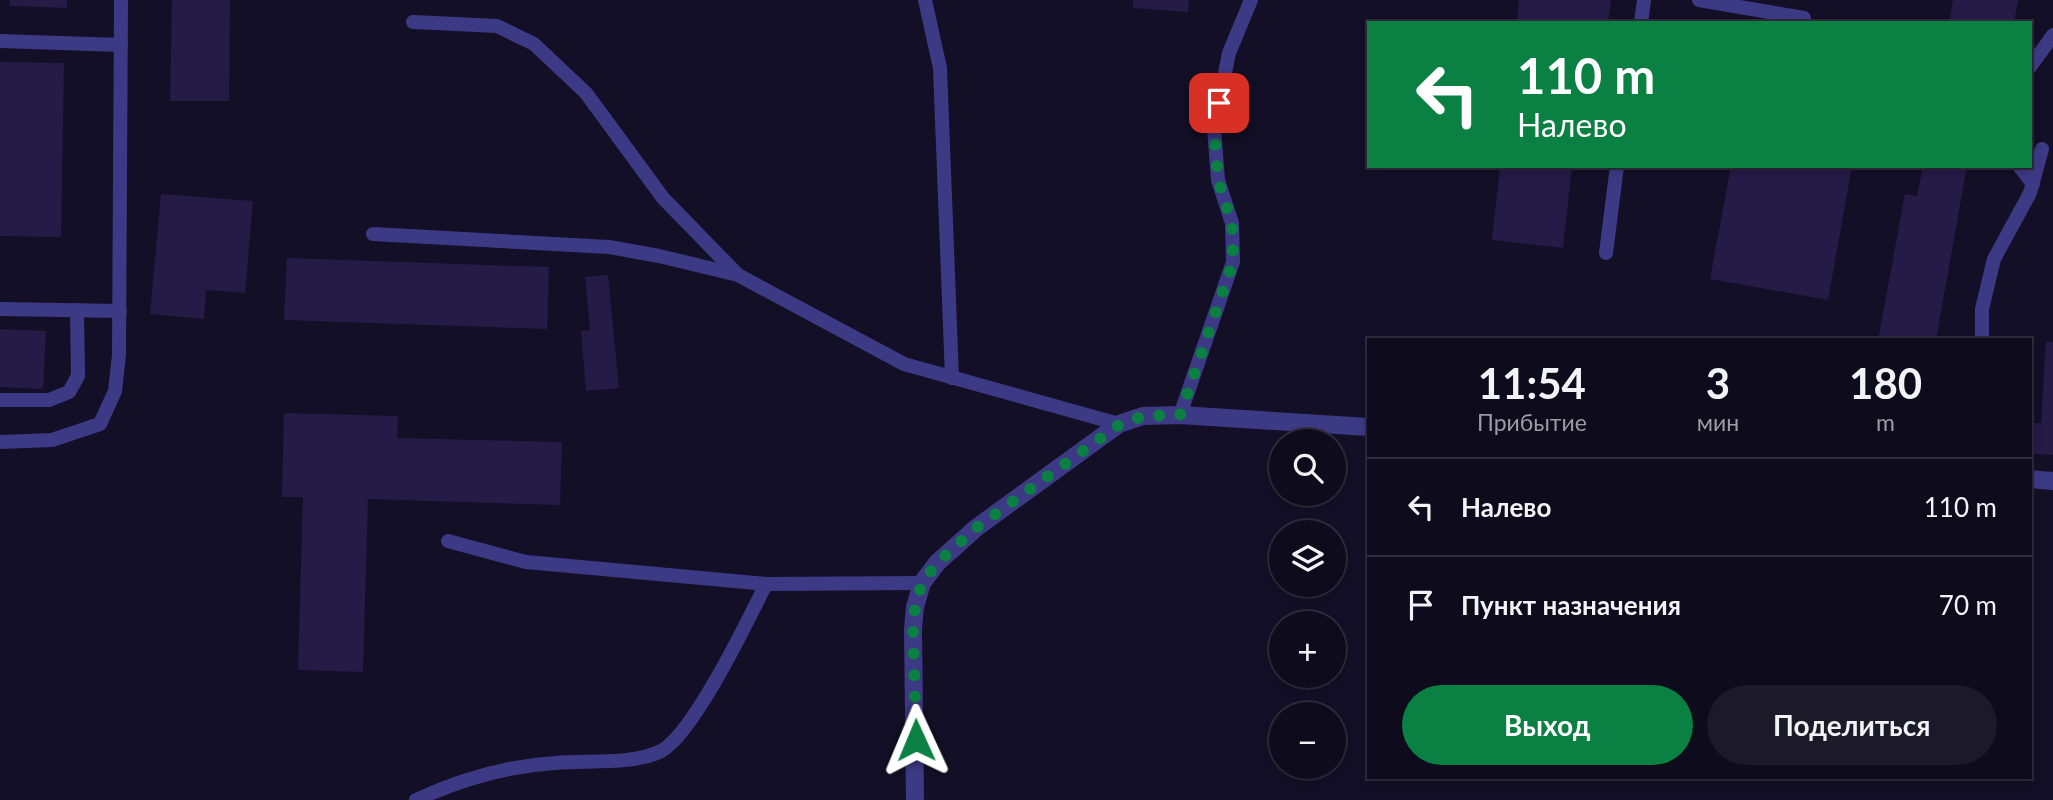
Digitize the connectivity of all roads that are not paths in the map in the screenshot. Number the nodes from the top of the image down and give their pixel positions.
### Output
1 (121, 0) edge
2 (925, 0) edge
3 (1251, 0) edge
4 (1644, 0) edge
5 (1699, 0) edge
6 (1804, 18) dead end
7 (1641, 21) edge
8 (414, 22) dead end
9 (2053, 35) edge
10 (0, 41) edge
11 (121, 46) junction
12 (2032, 64) edge
13 (2042, 149) dead end
14 (1617, 168) edge
15 (2021, 168) edge
16 (2033, 184) junction
17 (373, 234) dead end
18 (1606, 253) dead end
19 (738, 275) junction
20 (0, 309) edge
21 (77, 310) junction
22 (120, 312) junction
23 (1982, 338) edge
24 (952, 378) junction
25 (0, 400) edge
26 (1180, 415) junction
27 (1119, 425) junction
28 (1367, 427) edge
29 (0, 442) edge
30 (2032, 479) edge
31 (2053, 481) edge
32 (448, 541) dead end
33 (922, 583) junction
34 (766, 584) junction
35 (416, 800) edge
36 (915, 800) edge

1 - 11 lane
2 - 24 lane
3 - 26 lane
4 - 7 lane
5 - 6 lane
8 - 19 lane
9 - 12 lane
10 - 11 lane
11 - 22 lane
13 - 16 lane
14 - 18 lane
15 - 16 lane
16 - 23 lane
17 - 19 lane
19 - 24 lane
20 - 21 lane
21 - 22 lane
21 - 25 lane
22 - 29 lane
24 - 27 lane
26 - 27 street
26 - 28 street
27 - 33 street
30 - 31 street
32 - 34 lane
33 - 34 lane
33 - 36 street
34 - 35 lane

